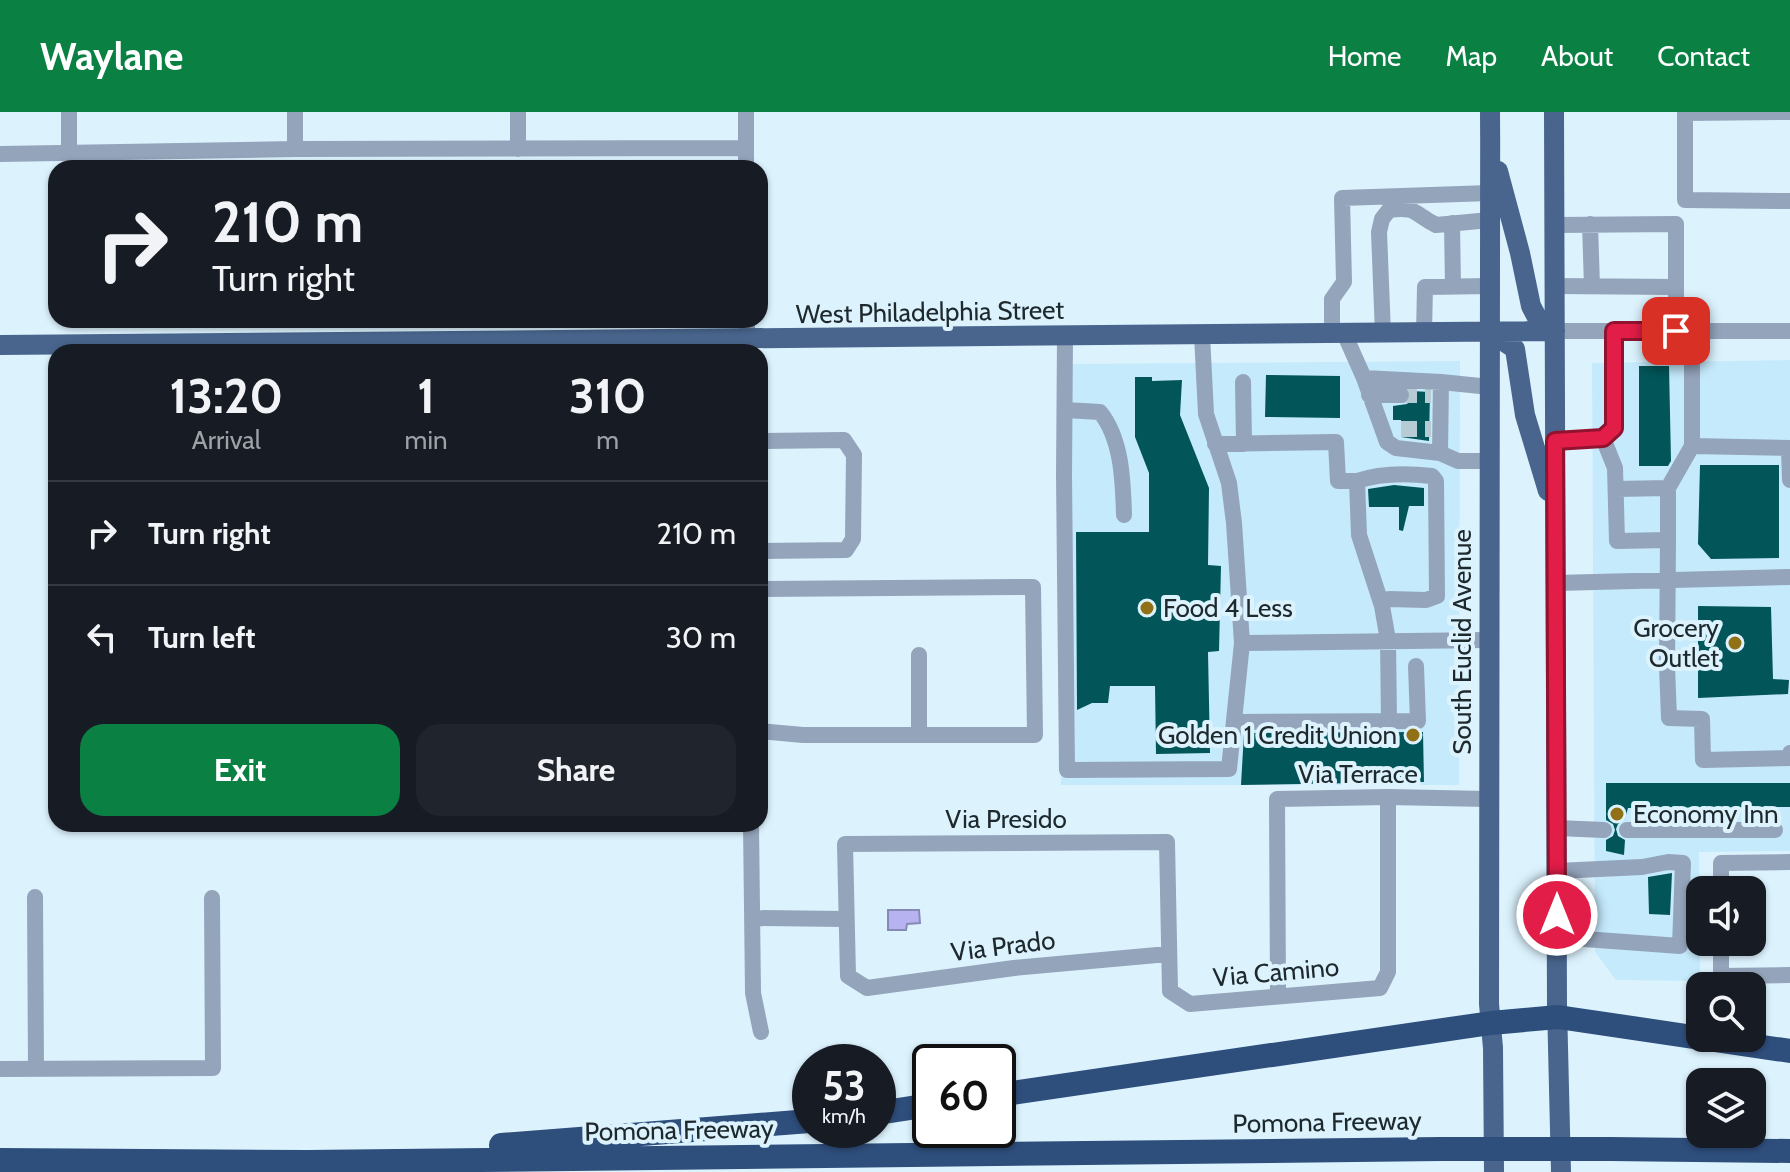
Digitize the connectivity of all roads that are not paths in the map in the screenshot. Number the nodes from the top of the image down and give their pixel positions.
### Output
1 (69, 112) edge
2 (295, 112) edge
3 (518, 112) edge
4 (746, 112) edge
5 (1491, 112) edge
6 (1554, 112) edge
7 (1790, 112) edge
8 (746, 148) junction
9 (295, 149) junction
10 (518, 149) junction
11 (69, 153) junction
12 (0, 154) edge
13 (746, 160) edge
14 (1490, 193) junction
15 (1790, 201) edge
16 (1490, 220) junction
17 (1452, 223) junction
18 (1590, 224) junction
19 (1555, 225) junction
20 (1491, 286) junction
21 (1555, 286) junction
22 (1592, 286) junction
23 (1453, 287) junction
24 (1676, 287) junction
25 (1555, 331) junction
26 (1614, 331) junction
27 (1684, 331) junction
28 (1790, 331) edge
29 (1424, 333) junction
30 (1491, 333) junction
31 (1338, 334) junction
32 (1383, 334) junction
33 (1202, 335) junction
34 (1065, 336) junction
35 (747, 337) edge
36 (323, 344) edge
37 (0, 345) edge
38 (48, 347) edge
39 (1364, 378) junction
40 (1243, 382) dead end
41 (1490, 387) junction
42 (1438, 391) junction
43 (1369, 395) junction
44 (1401, 395) tunnel mouth
45 (1065, 410) junction
46 (1381, 429) junction
47 (1401, 429) tunnel mouth
48 (1603, 438) junction
49 (768, 441) edge
50 (1555, 441) junction
51 (1215, 444) junction
52 (1244, 444) junction
53 (1692, 446) junction
54 (1440, 453) junction
55 (1489, 461) junction
56 (1790, 480) edge
57 (1357, 481) junction
58 (1668, 488) junction
59 (1616, 489) junction
60 (1124, 515) dead end
61 (1556, 539) junction
62 (1668, 540) junction
63 (768, 551) edge
64 (1790, 577) edge
65 (1669, 579) junction
66 (1556, 583) junction
67 (768, 589) edge
68 (1389, 599) dead end
69 (1388, 640) junction
70 (1487, 640) junction
71 (1242, 643) junction
72 (919, 655) dead end
73 (1416, 666) dead end
74 (1389, 721) junction
75 (1234, 722) junction
76 (768, 732) edge
77 (919, 734) junction
78 (1790, 753) edge
79 (1388, 797) junction
80 (1488, 799) junction
81 (1557, 828) junction
82 (1604, 830) dead end
83 (1627, 830) dead end
84 (1775, 830) dead end
85 (751, 832) edge
86 (1790, 862) edge
87 (1557, 871) junction
88 (1721, 876) edge
89 (35, 897) dead end
90 (212, 898) dead end
91 (752, 918) junction
92 (844, 919) junction
93 (1557, 937) junction
94 (1168, 954) junction
95 (1721, 956) edge
96 (1790, 975) edge
97 (1278, 995) junction
98 (1558, 1017) junction
99 (1491, 1023) junction
100 (761, 1032) dead end
101 (1686, 1036) edge
102 (1766, 1048) edge
103 (1790, 1051) edge
104 (0, 1069) edge
105 (36, 1069) junction
106 (1016, 1092) edge
107 (792, 1122) edge
108 (1790, 1151) edge
109 (0, 1160) edge
110 (307, 1162) junction
111 (1494, 1172) edge
112 (1561, 1172) edge

1 - 11 street
2 - 9 street
3 - 10 street
4 - 8 street
5 - 14 main road, South Euclid Avenue
5 - 25 main road
6 - 19 main road
7 - 15 street
8 - 10 street
8 - 13 street
9 - 10 street
9 - 11 street
11 - 12 street
14 - 16 main road, South Euclid Avenue
14 - 31 street
16 - 17 street
16 - 20 main road, South Euclid Avenue
17 - 23 street
17 - 32 street
18 - 19 street
18 - 22 street
18 - 24 street
19 - 21 main road
20 - 23 street
20 - 30 main road, South Euclid Avenue
21 - 22 street
21 - 25 main road
22 - 24 street
23 - 29 street
24 - 27 street
25 - 26 street
25 - 30 main road, West Philadelphia Street
25 - 50 main road
26 - 27 street
26 - 48 street
27 - 28 street
27 - 53 street
29 - 30 main road, West Philadelphia Street
29 - 32 main road, West Philadelphia Street
30 - 41 main road, South Euclid Avenue
30 - 61 main road
31 - 32 main road, West Philadelphia Street
31 - 33 main road, West Philadelphia Street
31 - 39 street
33 - 34 main road, West Philadelphia Street
33 - 51 street
34 - 35 main road, West Philadelphia Street
34 - 45 street
35 - 36 main road, West Philadelphia Street
37 - 38 main road, West Philadelphia Street
39 - 42 street
39 - 43 street
40 - 52 street
41 - 42 street
41 - 55 main road, South Euclid Avenue
42 - 54 street
43 - 44 street
43 - 46 street
45 - 60 street
45 - 75 street
46 - 47 street
46 - 54 street
48 - 50 street
48 - 59 street
49 - 63 street
50 - 61 main road
51 - 52 street
51 - 71 street
52 - 57 street
53 - 56 street
53 - 58 street
54 - 55 street
55 - 70 main road, South Euclid Avenue
57 - 68 street
57 - 69 street
58 - 59 street
58 - 62 street
59 - 62 street
61 - 66 main road
62 - 65 street
64 - 65 street
65 - 66 street
65 - 78 street
66 - 81 main road
67 - 77 street
69 - 70 street
69 - 71 street
69 - 74 street
70 - 80 main road, South Euclid Avenue
71 - 75 street
72 - 77 street
73 - 74 street
74 - 75 street
76 - 77 street
79 - 80 street, Via Terrace
79 - 97 street, Via Camino
79 - 97 street, Via Terrace
80 - 99 main road, South Euclid Avenue
81 - 82 street
81 - 87 main road
83 - 84 street
85 - 91 street
86 - 88 street
87 - 93 main road
87 - 93 street
89 - 105 street
90 - 105 street
91 - 92 street
91 - 100 street
92 - 94 street, Via Prado
92 - 94 street, Via Presido
93 - 98 main road
94 - 97 street, Via Camino
95 - 96 street
98 - 99 highway
98 - 101 highway
98 - 112 main road
99 - 106 highway
99 - 111 main road, South Euclid Avenue
102 - 103 highway
104 - 105 street
107 - 110 highway
108 - 110 highway, Pomona Freeway, bridge
109 - 110 highway, Pomona Freeway

